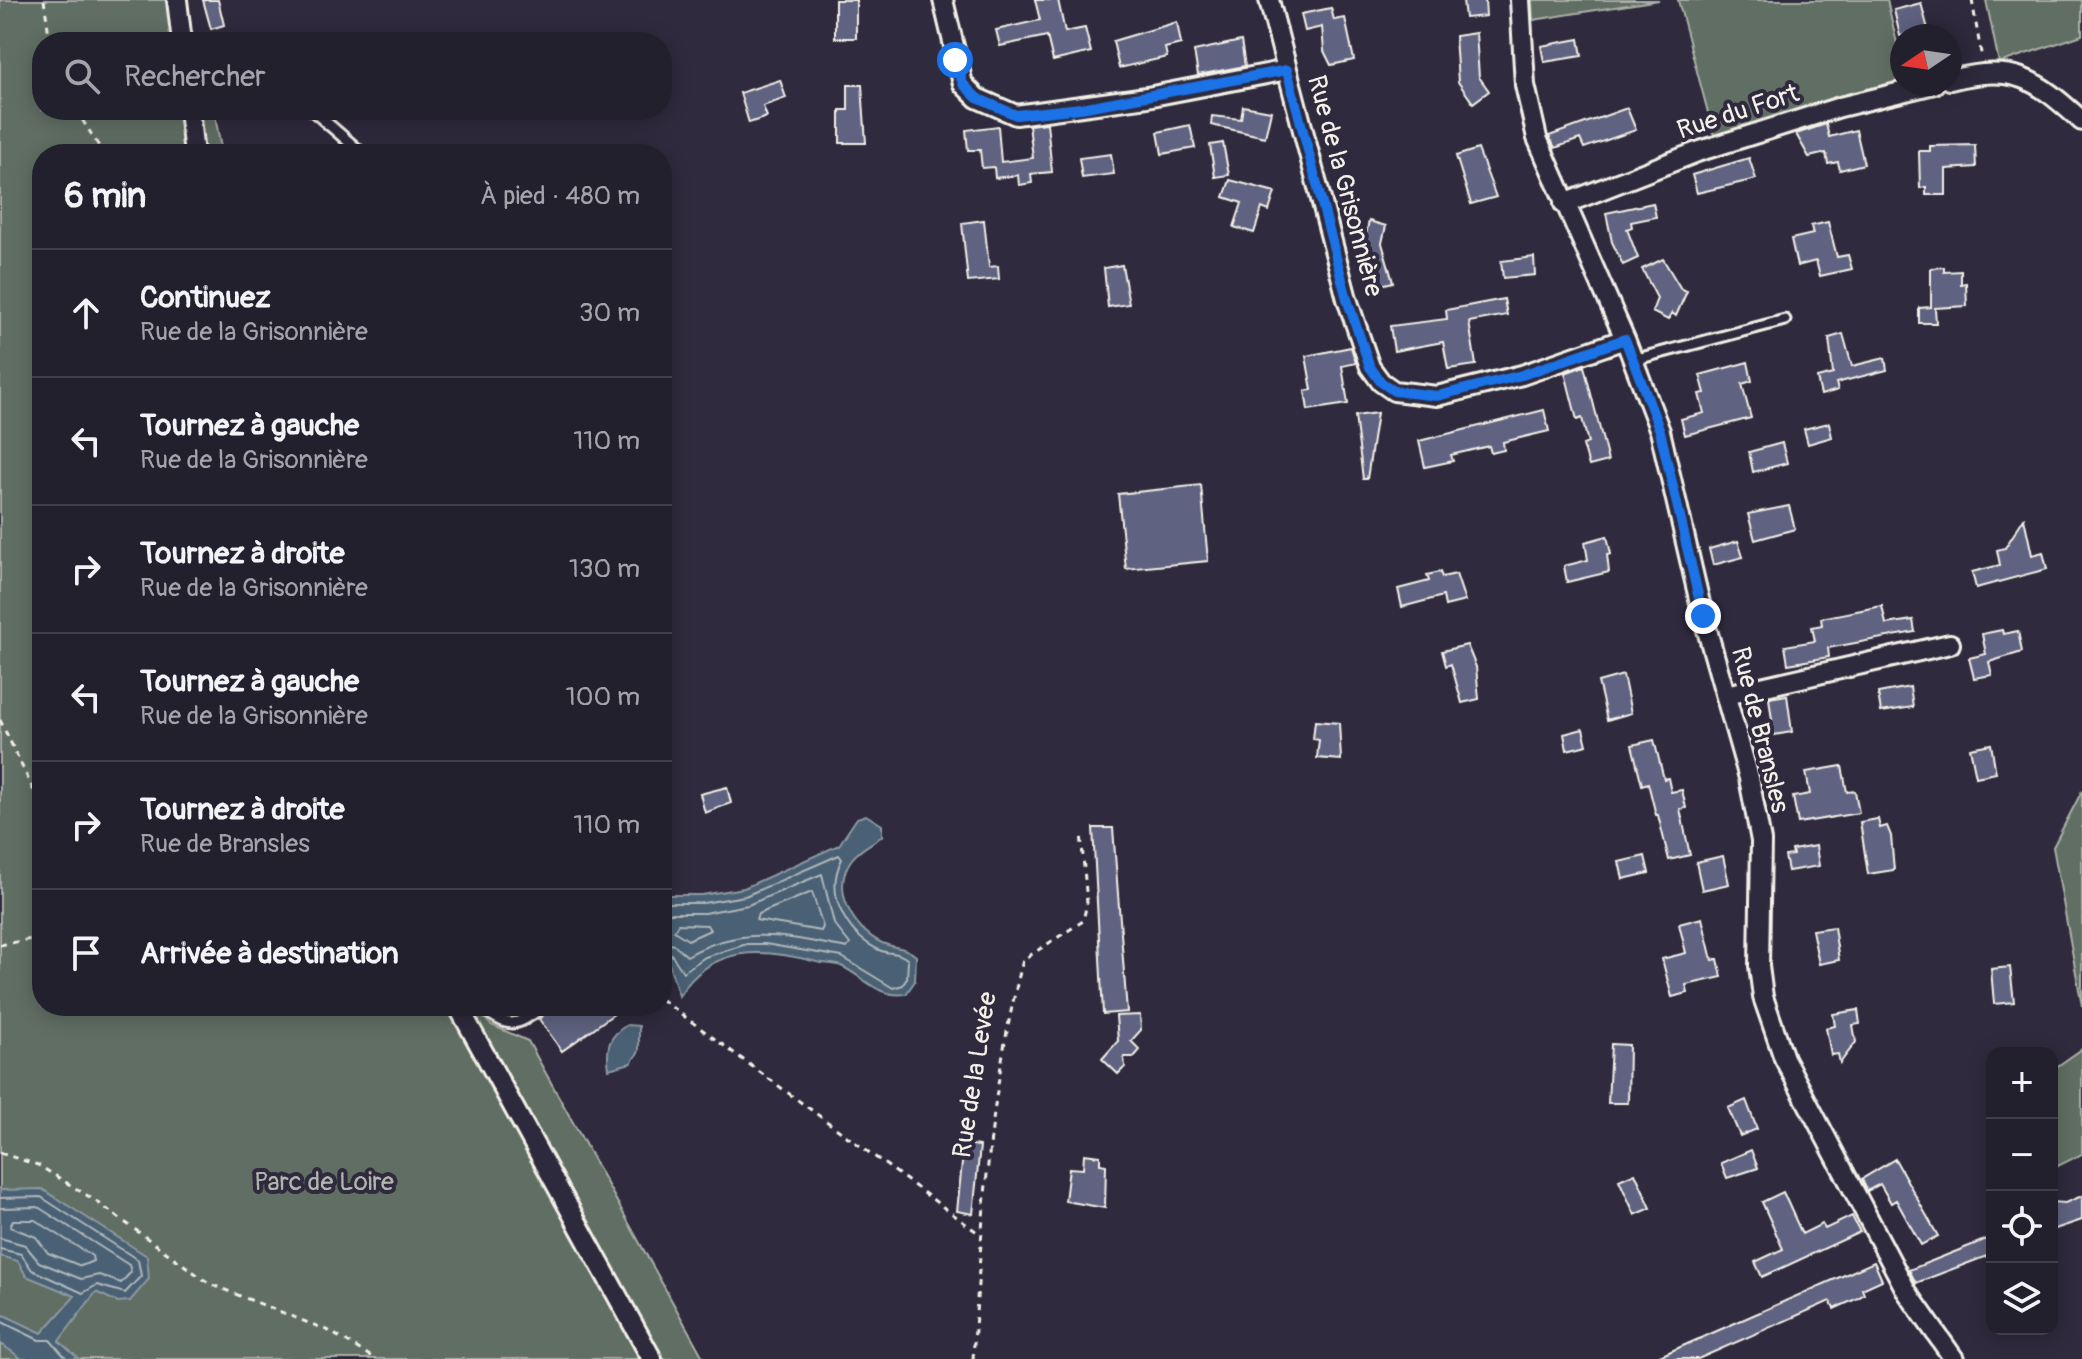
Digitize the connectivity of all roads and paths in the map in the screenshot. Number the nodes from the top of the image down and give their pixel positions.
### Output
1 (44, 0) edge
2 (177, 0) edge
3 (943, 0) edge
4 (1269, 0) edge
5 (1520, 0) edge
6 (1972, 0) edge
7 (49, 32) edge
8 (181, 32) edge
9 (1287, 70) junction
10 (1985, 75) junction
11 (1962, 78) edge
12 (1890, 95) edge
13 (82, 120) edge
14 (190, 120) edge
15 (324, 120) edge
16 (2082, 121) edge
17 (98, 144) edge
18 (193, 144) edge
19 (351, 144) edge
20 (1564, 204) junction
21 (1785, 320) dead end
22 (1625, 339) junction
23 (1633, 360) junction
24 (1950, 644) dead end
25 (1726, 695) junction
26 (0, 720) edge
27 (32, 787) edge
28 (1081, 833) dead end
29 (32, 939) edge
30 (0, 945) edge
31 (672, 1007) edge
32 (463, 1016) edge
33 (493, 1016) edge
34 (530, 1016) edge
35 (0, 1153) edge
36 (981, 1235) junction
37 (375, 1359) edge
38 (652, 1359) edge
39 (973, 1359) edge
40 (1954, 1359) edge

1 - 7 path
2 - 8 street
3 - 9 street, Rue de la Grisonnière
4 - 9 street
5 - 20 street, Rue de Bransles
6 - 10 path
9 - 22 street, Rue de la Grisonnière
10 - 11 street
10 - 16 street
12 - 20 street, Rue du Fort
13 - 17 path
14 - 18 street
15 - 19 lane
20 - 22 street, Rue de Bransles
21 - 23 lane
22 - 23 street, Rue de Bransles
23 - 25 street, Rue de Bransles
24 - 25 street
25 - 40 street, Rue de Bransles
26 - 27 path
28 - 36 path, Rue de la Levée
29 - 30 path
31 - 36 path
32 - 38 street
33 - 34 lane
35 - 37 path
36 - 39 path, Rue de la Levée

